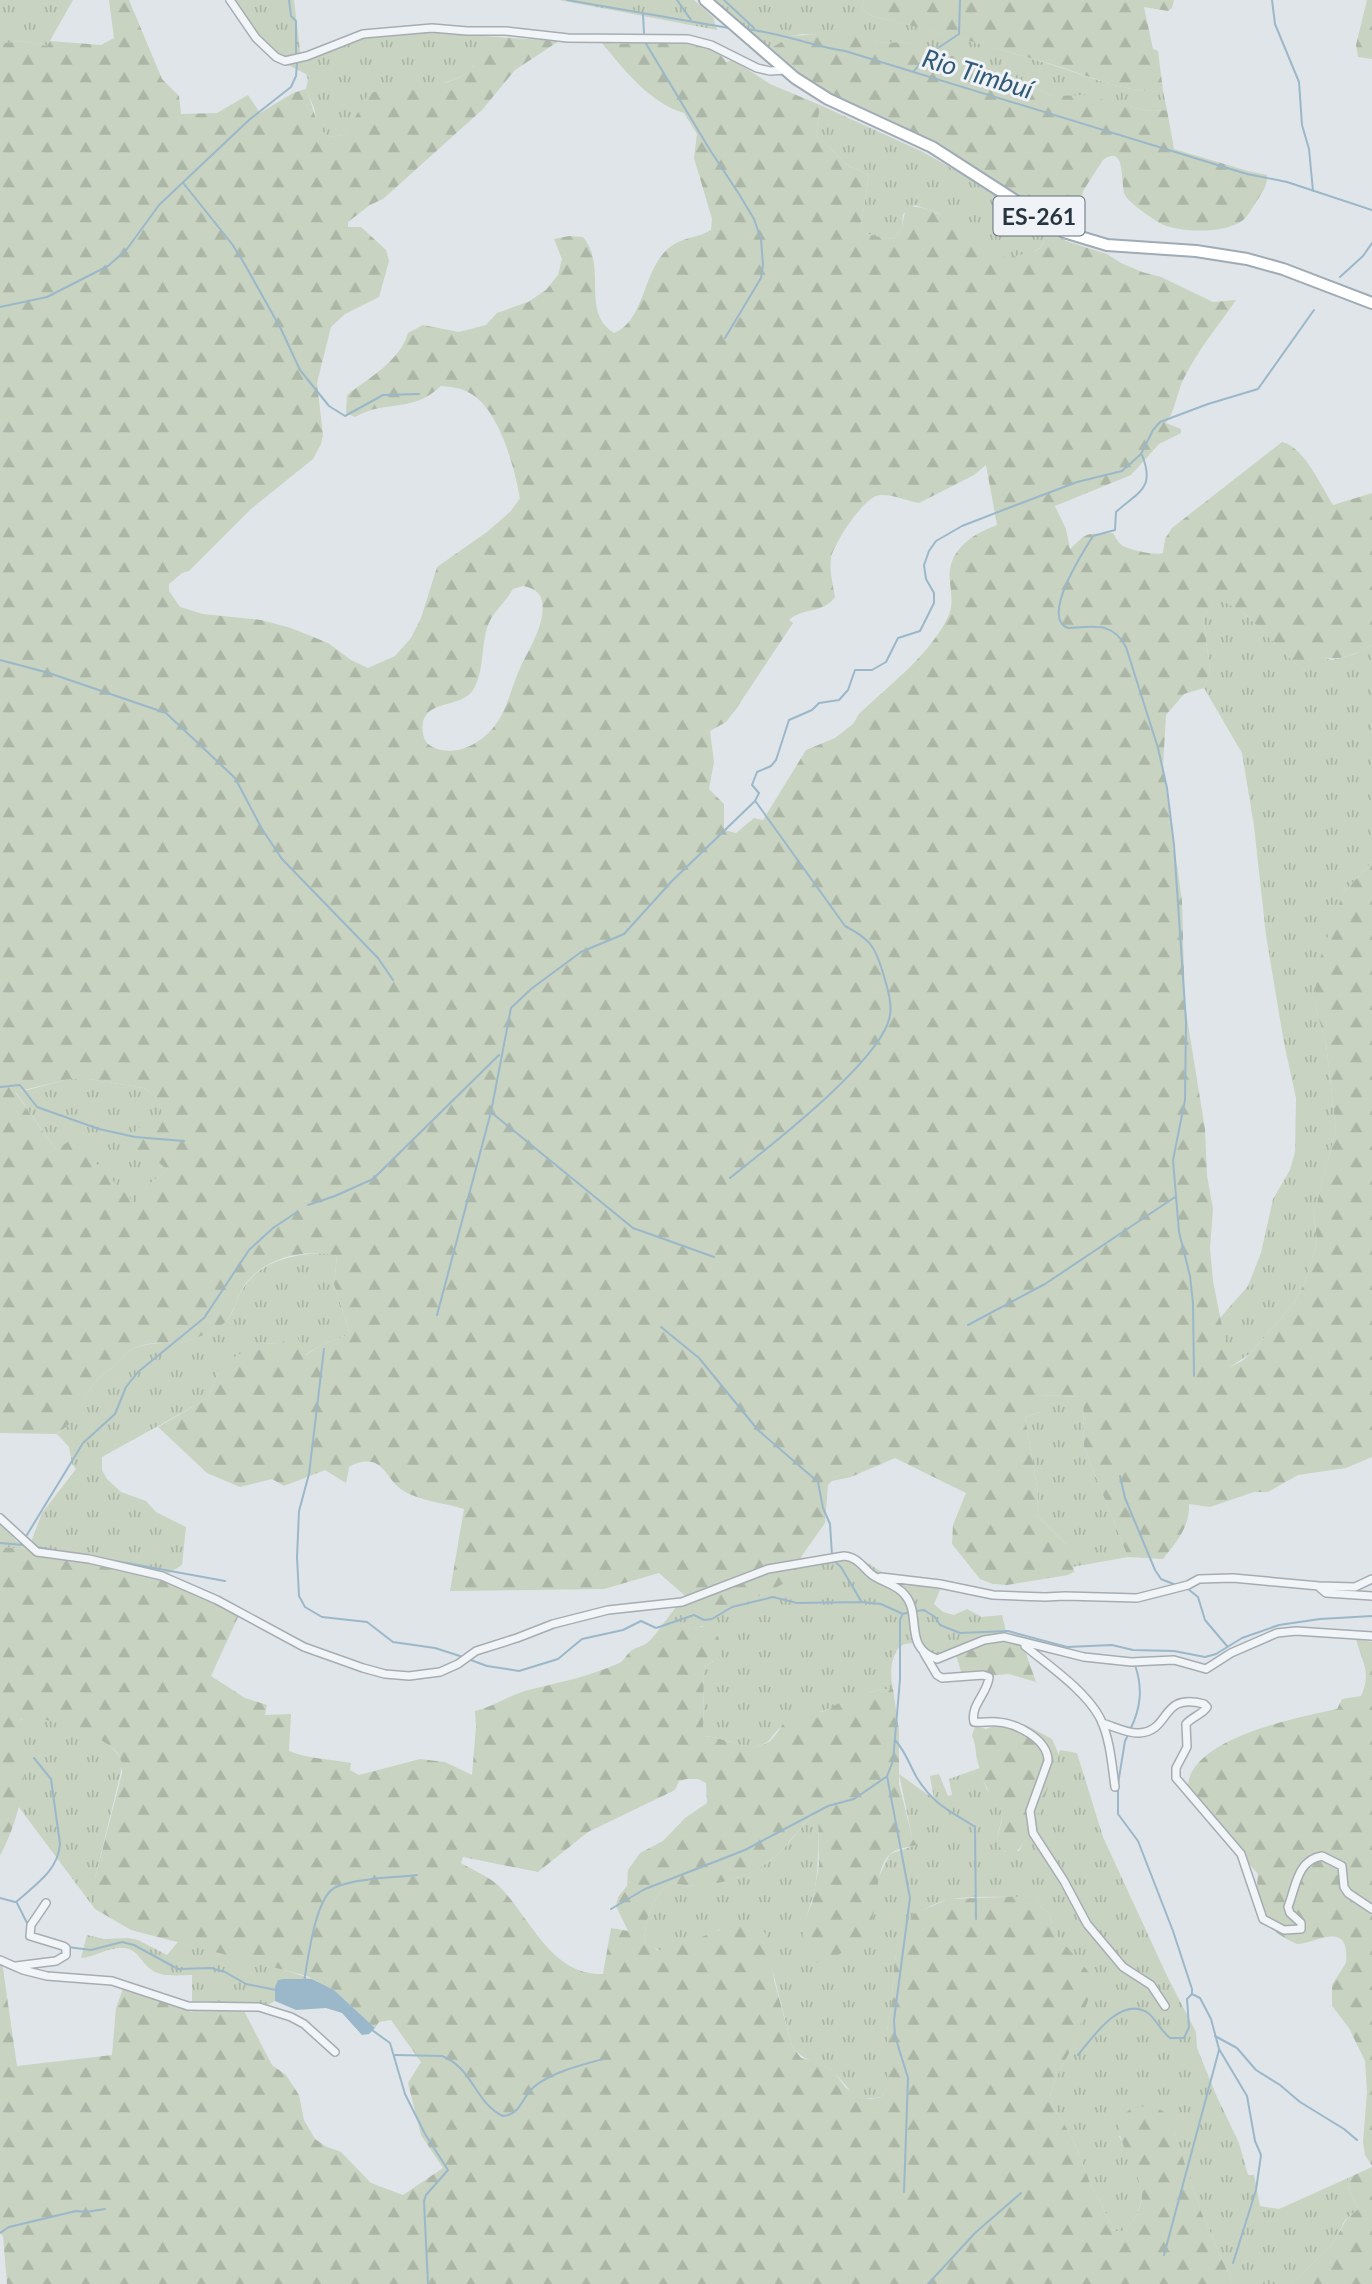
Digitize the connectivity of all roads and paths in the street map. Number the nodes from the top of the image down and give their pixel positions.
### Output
1 (230, 0) edge
2 (705, 0) edge
3 (786, 70) junction
4 (1372, 303) edge
5 (0, 1518) edge
6 (873, 1575) junction
7 (1372, 1579) edge
8 (1319, 1586) junction
9 (1372, 1596) edge
10 (1372, 1636) edge
11 (1022, 1643) junction
12 (921, 1649) junction
13 (1102, 1723) junction
14 (1115, 1787) dead end
15 (46, 1903) dead end
16 (1372, 1909) edge
17 (0, 1960) edge
18 (16, 1966) junction
19 (1165, 2006) dead end
20 (335, 2052) dead end

1 - 3 street
2 - 3 main road, ES-261
3 - 4 main road, ES-261
5 - 6 street
6 - 8 street
6 - 12 street
7 - 8 street
8 - 9 street
10 - 11 street
11 - 12 street
11 - 13 street
12 - 19 street
13 - 14 street
13 - 16 street
15 - 18 street
17 - 18 street
18 - 20 street

